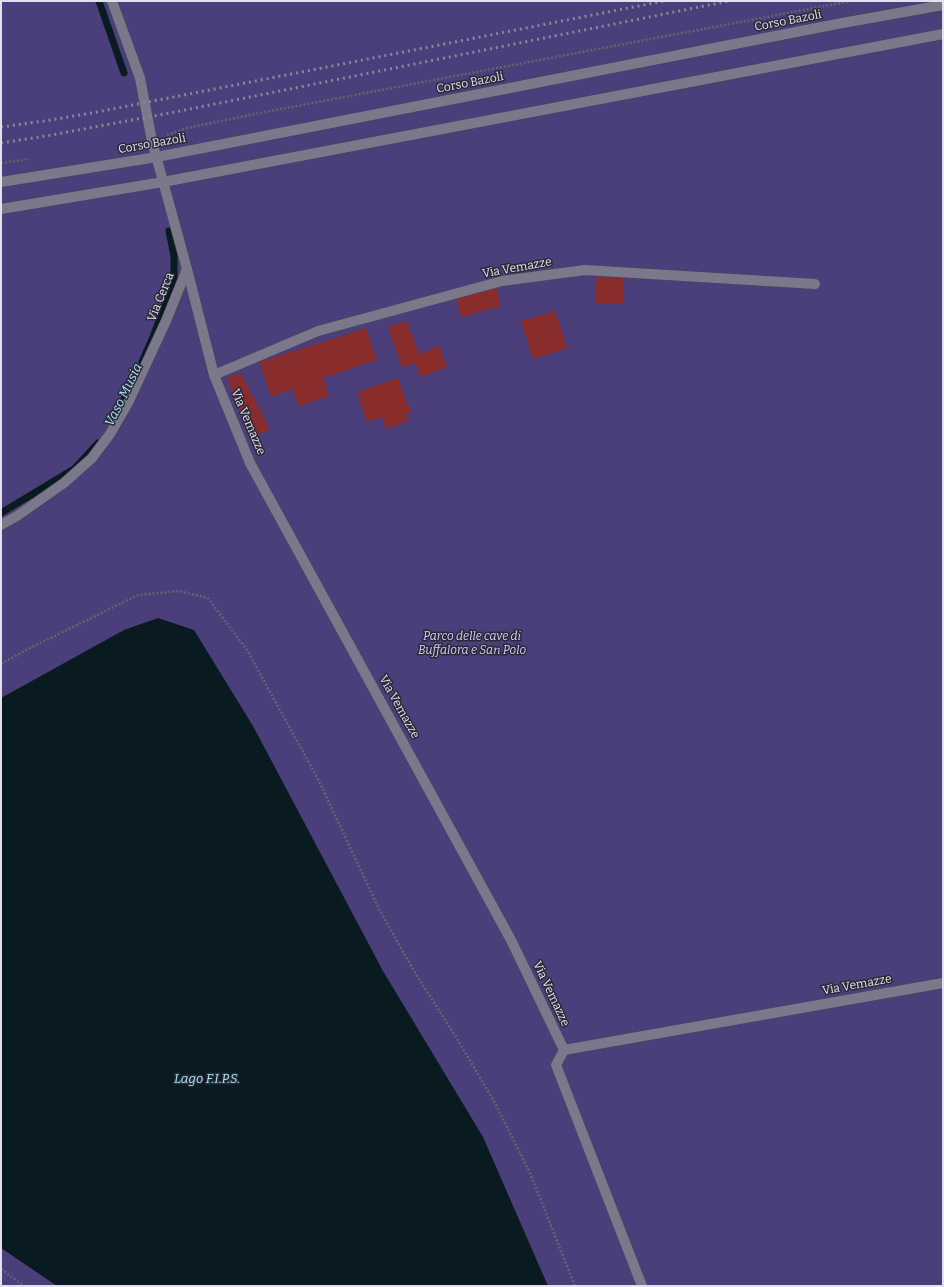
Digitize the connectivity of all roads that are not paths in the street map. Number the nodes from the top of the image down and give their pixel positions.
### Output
1 (112, 1) edge
2 (943, 6) edge
3 (943, 34) edge
4 (157, 157) junction
5 (1, 182) edge
6 (164, 182) junction
7 (1, 209) edge
8 (187, 269) junction
9 (815, 284) dead end
10 (214, 375) junction
11 (1, 525) edge
12 (943, 983) edge
13 (564, 1050) junction
14 (642, 1286) edge

1 - 4 street, Via Cerca
2 - 4 street, Corso Bazoli
3 - 6 street
4 - 5 street, Corso Bazoli
4 - 6 street, Via Cerca
6 - 7 street
6 - 8 street, Via Cerca
8 - 10 street, Via Vemazze
8 - 11 street, Via Cerca
9 - 10 street, Via Vemazze
10 - 13 street, Via Vemazze
12 - 13 street, Via Vemazze
13 - 14 street

